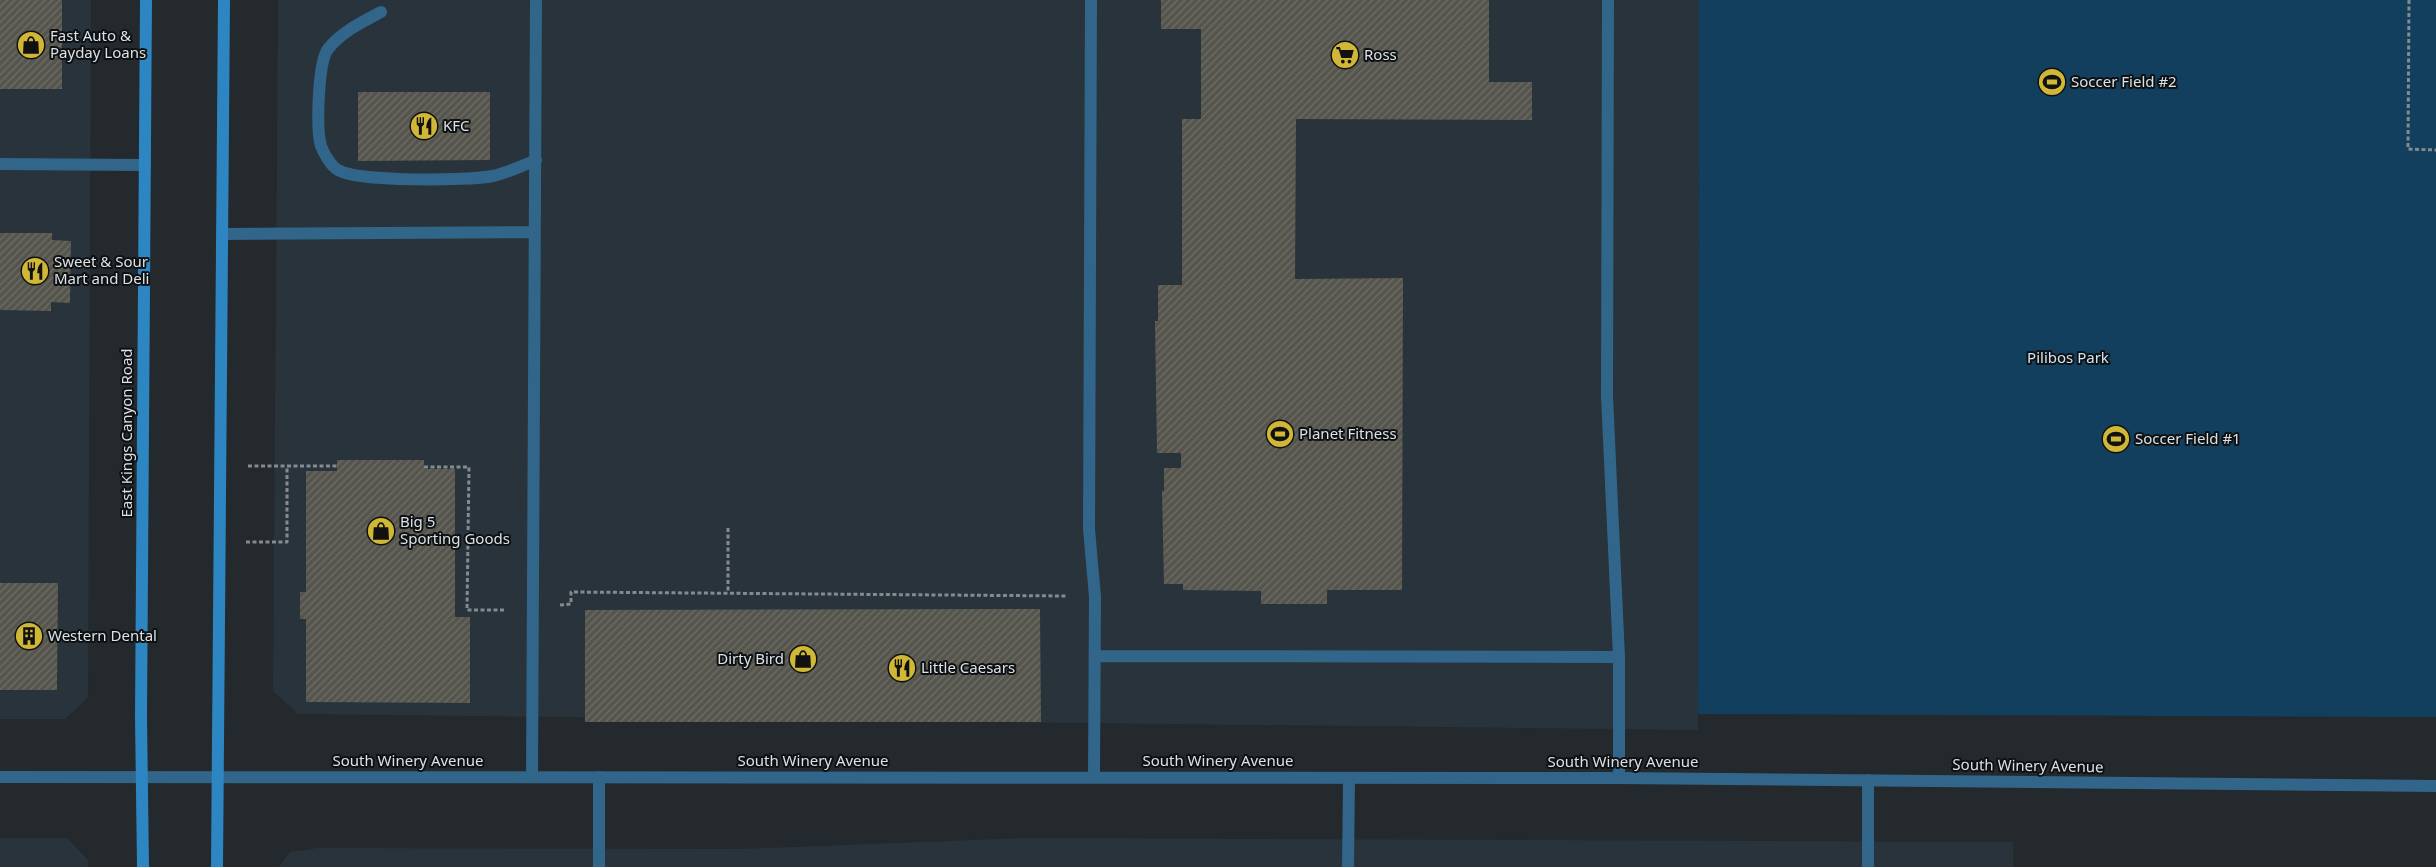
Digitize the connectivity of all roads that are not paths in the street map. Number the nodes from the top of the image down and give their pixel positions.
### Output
1 (146, 0) edge
2 (224, 0) edge
3 (536, 0) edge
4 (1091, 0) edge
5 (1608, 0) edge
6 (380, 12) dead end
7 (536, 160) junction
8 (0, 164) edge
9 (145, 164) junction
10 (535, 232) junction
11 (222, 234) junction
12 (1095, 656) junction
13 (1619, 657) junction
14 (142, 776) junction
15 (0, 777) edge
16 (217, 777) junction
17 (532, 777) junction
18 (599, 777) junction
19 (1094, 777) junction
20 (1349, 778) junction
21 (1619, 778) junction
22 (1868, 780) junction
23 (2436, 786) edge
24 (143, 867) edge
25 (217, 867) edge
26 (599, 867) edge
27 (1348, 867) edge
28 (1868, 867) edge

1 - 9 main road, East Kings Canyon Road
2 - 11 main road
3 - 7 street
4 - 12 street
5 - 13 street
6 - 7 street
7 - 10 street
8 - 9 street
9 - 14 main road, East Kings Canyon Road
10 - 11 street
10 - 17 street
11 - 16 main road
12 - 13 street
12 - 19 street
13 - 21 street
14 - 15 street, South Winery Avenue
14 - 16 street, South Winery Avenue
14 - 24 main road, East Kings Canyon Road
16 - 17 street, South Winery Avenue
16 - 25 main road
17 - 18 street, South Winery Avenue
18 - 19 street, South Winery Avenue
18 - 26 street
19 - 20 street, South Winery Avenue
20 - 21 street, South Winery Avenue
20 - 27 street
21 - 22 street, South Winery Avenue
22 - 23 street, South Winery Avenue
22 - 28 street

